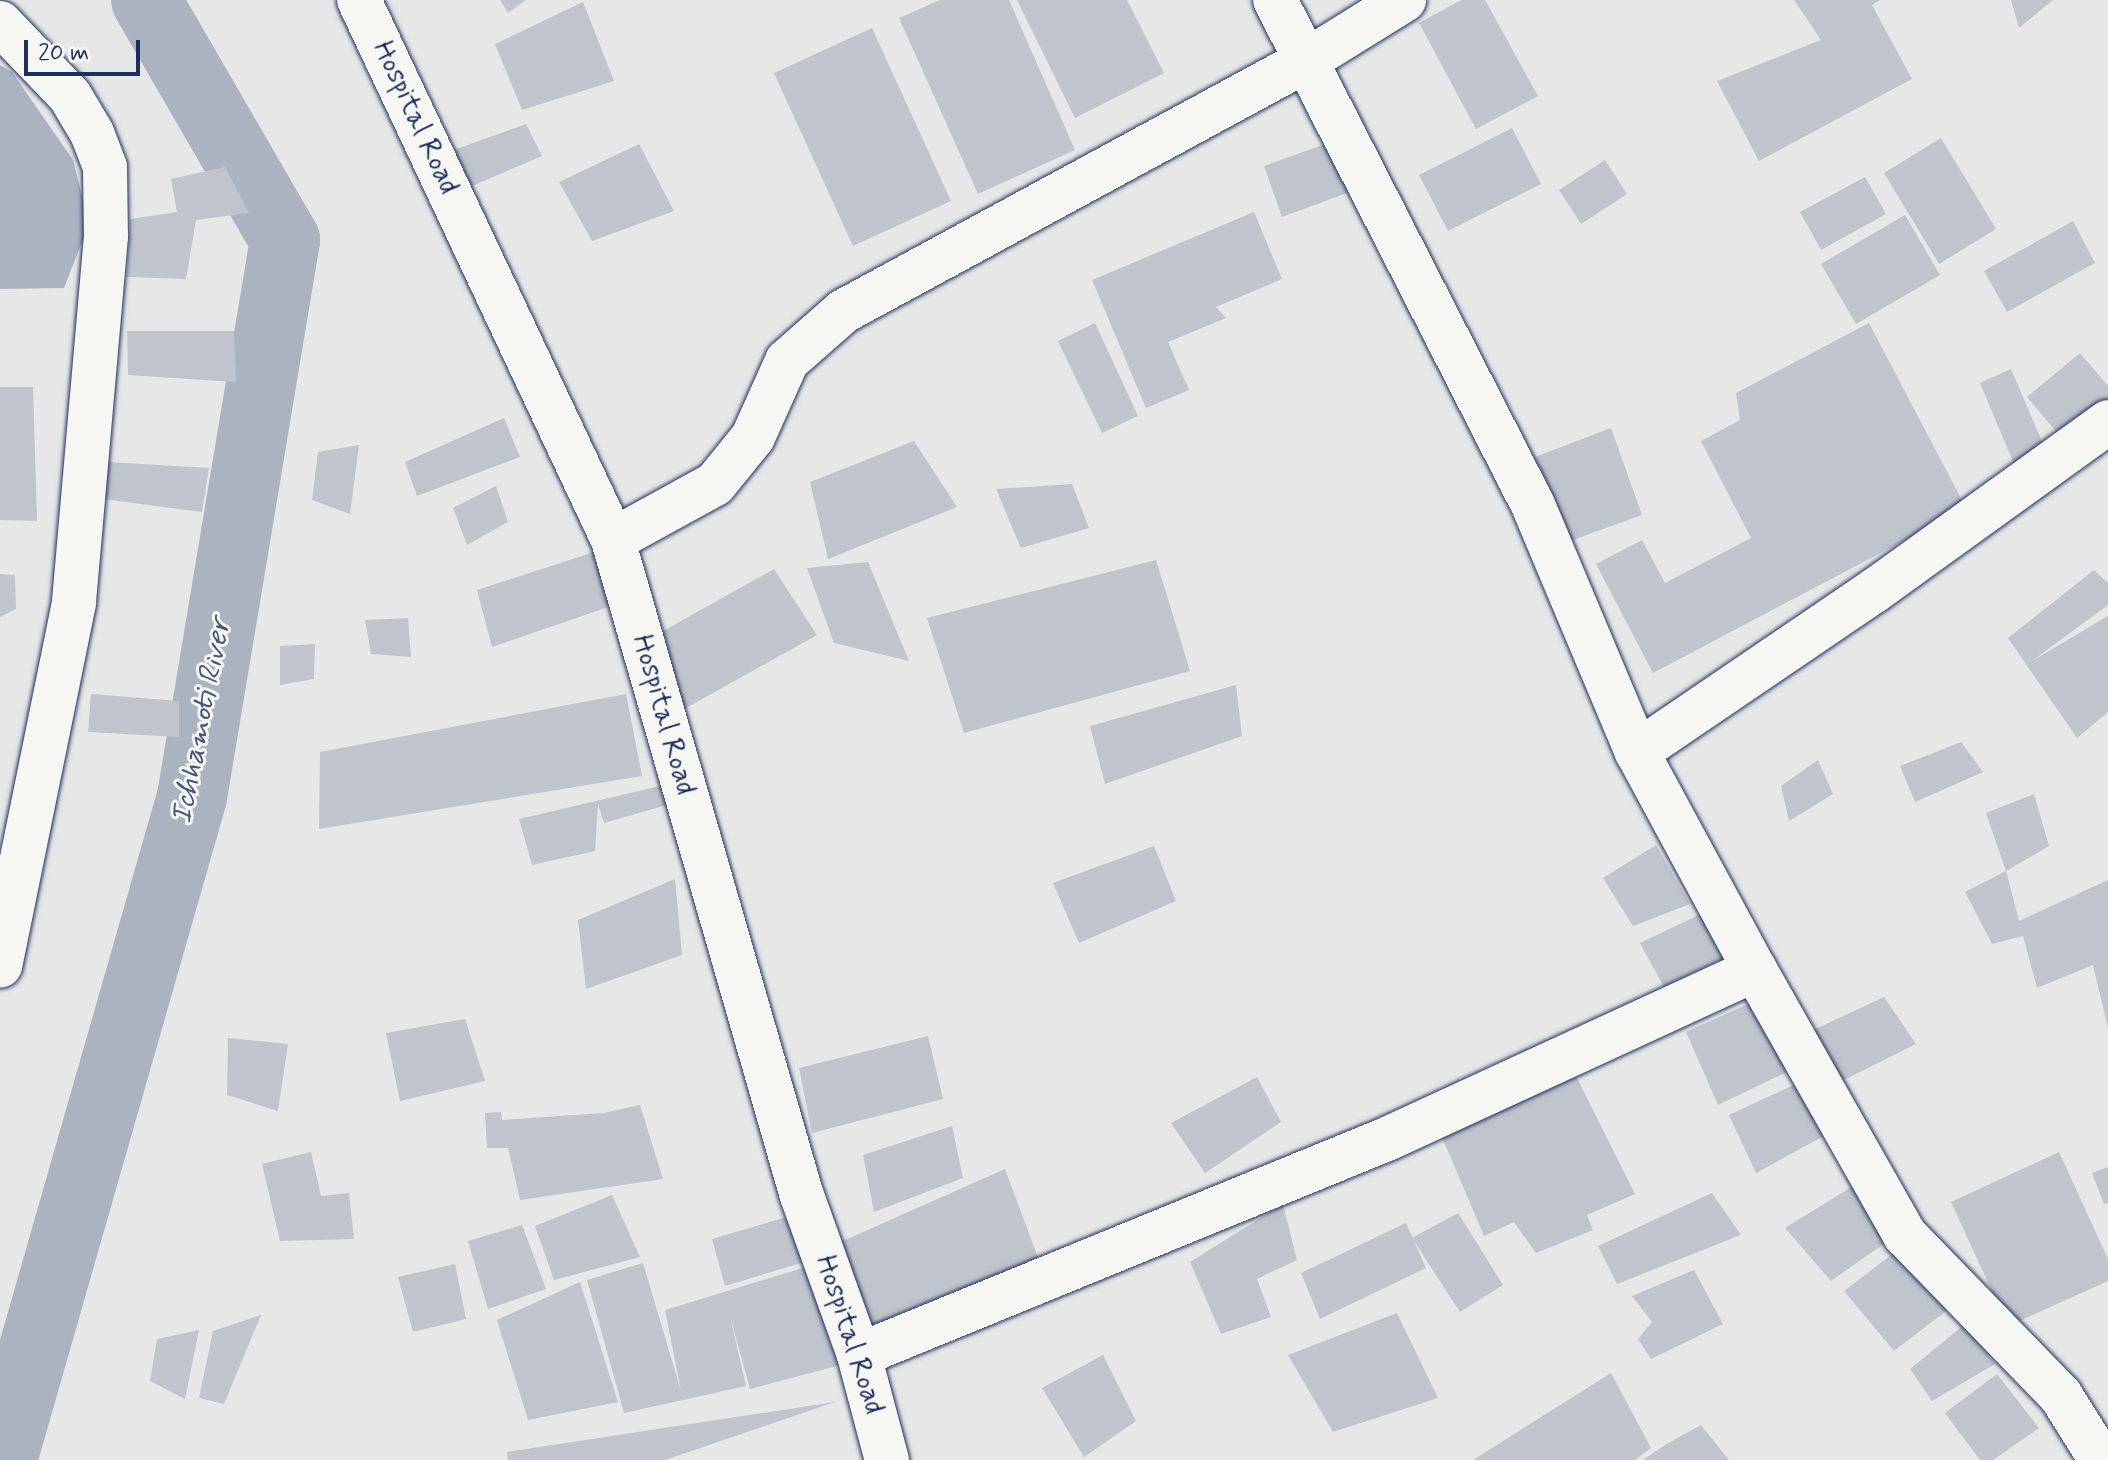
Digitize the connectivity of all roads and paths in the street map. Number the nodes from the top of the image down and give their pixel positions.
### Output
1 (359, 0) edge
2 (1275, 0) edge
3 (1404, 0) edge
4 (0, 23) edge
5 (1309, 59) junction
6 (2108, 422) edge
7 (613, 540) junction
8 (1637, 752) junction
9 (0, 966) edge
10 (1755, 970) junction
11 (859, 1355) junction
12 (887, 1460) edge
13 (2101, 1460) edge

1 - 7 street, Hospital Road
2 - 5 street
3 - 5 street
4 - 9 street
5 - 7 street
5 - 8 street
6 - 8 street
7 - 11 street, Hospital Road
8 - 10 street
10 - 11 street
10 - 13 street
11 - 12 street, Hospital Road

